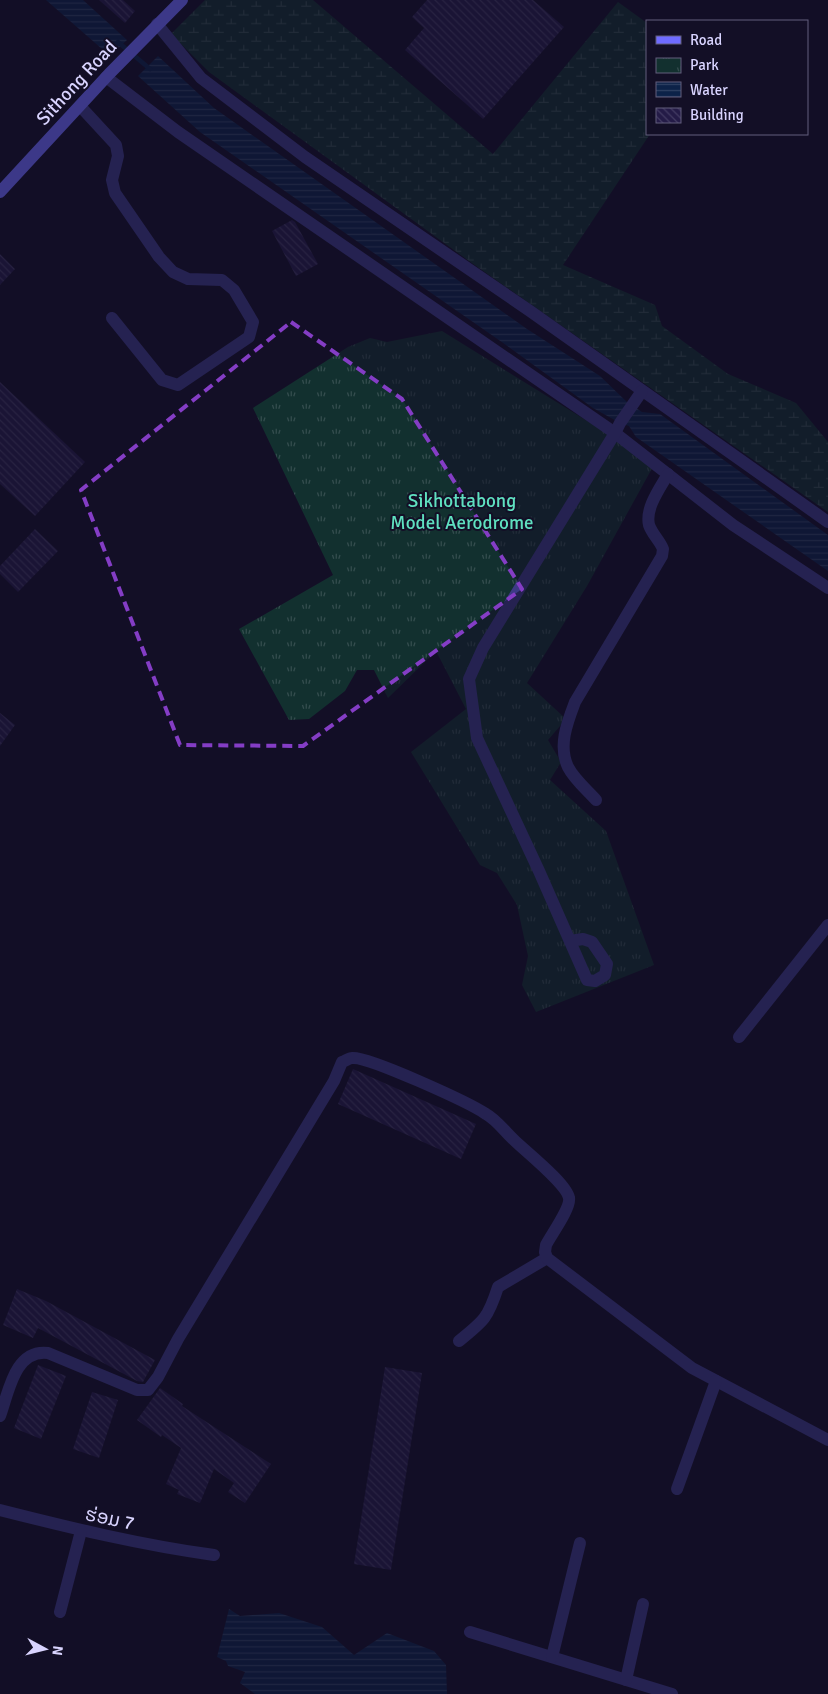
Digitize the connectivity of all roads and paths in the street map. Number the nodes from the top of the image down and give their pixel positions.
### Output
1 (182, 0) edge
2 (157, 24) junction
3 (108, 75) junction
4 (80, 106) junction
5 (0, 192) edge
6 (112, 318) dead end
7 (639, 396) junction
8 (618, 428) junction
9 (668, 474) junction
10 (828, 522) edge
11 (828, 588) edge
12 (596, 800) dead end
13 (828, 925) edge
14 (570, 942) dead end
15 (739, 1037) dead end
16 (547, 1258) junction
17 (458, 1341) dead end
18 (716, 1381) junction
19 (0, 1416) edge
20 (828, 1440) edge
21 (677, 1489) dead end
22 (0, 1510) edge
23 (81, 1531) junction
24 (580, 1543) dead end
25 (214, 1555) dead end
26 (643, 1604) dead end
27 (60, 1612) dead end
28 (470, 1632) dead end
29 (552, 1657) junction
30 (626, 1680) junction
31 (672, 1694) edge

1 - 2 main road, Sithong Road
2 - 3 main road, Sithong Road
2 - 7 street
3 - 4 main road, Sithong Road
3 - 8 street
4 - 5 main road, Sithong Road
4 - 6 street
7 - 8 street
7 - 10 street
8 - 9 street
8 - 14 street
9 - 11 street
9 - 12 street
13 - 15 street
16 - 17 street
16 - 18 street
16 - 19 street
18 - 20 street
18 - 21 street
22 - 23 street, ຮ່ອມ 7
23 - 25 street, ຮ່ອມ 7
23 - 27 street
24 - 29 street
26 - 30 street
28 - 29 street
29 - 30 street
30 - 31 street

